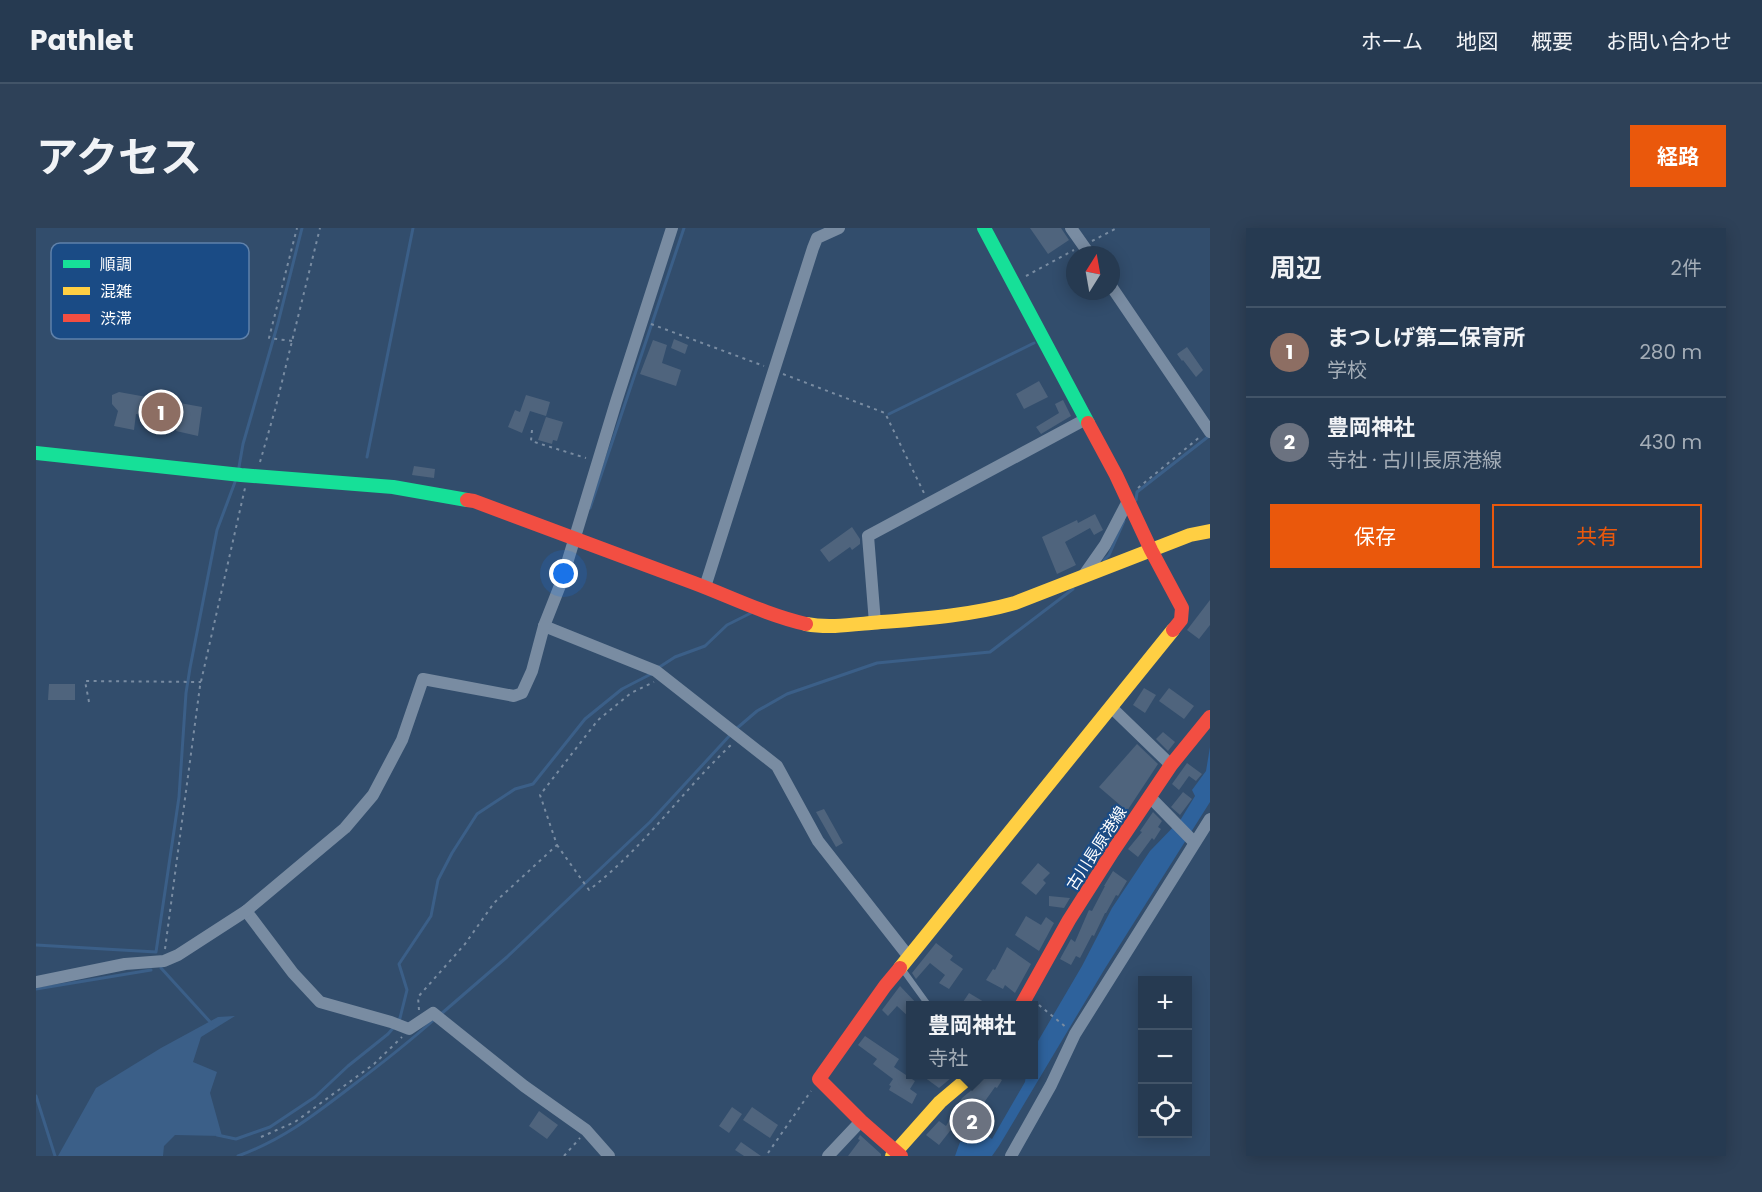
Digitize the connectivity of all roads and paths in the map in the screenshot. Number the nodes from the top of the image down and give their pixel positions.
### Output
1 (297, 228) edge
2 (320, 228) edge
3 (672, 228) edge
4 (839, 228) edge
5 (984, 228) edge
6 (1071, 228) edge
7 (1118, 228) edge
8 (1083, 246) edge
9 (1092, 246) edge
10 (1066, 259) edge
11 (1013, 283) junction
12 (1120, 299) edge
13 (642, 321) junction
14 (292, 341) junction
15 (773, 370) junction
16 (1086, 419) junction
17 (532, 430) dead end
18 (1209, 431) edge
19 (36, 453) edge
20 (598, 462) junction
21 (248, 475) junction
22 (1127, 499) junction
23 (929, 504) junction
24 (1210, 531) edge
25 (574, 539) junction
26 (1151, 550) junction
27 (1083, 576) junction
28 (705, 587) junction
29 (875, 623) junction
30 (544, 626) junction
31 (655, 672) junction
32 (201, 682) junction
33 (89, 702) dead end
34 (1112, 708) junction
35 (1210, 717) edge
36 (737, 735) junction
37 (1171, 765) junction
38 (1150, 797) junction
39 (1210, 819) edge
40 (1192, 840) dead end
41 (556, 845) junction
42 (246, 911) junction
43 (164, 961) junction
44 (905, 962) junction
45 (36, 982) edge
46 (926, 1001) edge
47 (1024, 1001) edge
48 (1038, 1010) edge
49 (420, 1022) junction
50 (409, 1029) junction
51 (1075, 1034) junction
52 (819, 1079) junction
53 (967, 1079) edge
54 (861, 1121) junction
55 (586, 1130) junction
56 (261, 1137) dead end
57 (768, 1153) dead end
58 (896, 1154) edge
59 (564, 1156) edge
60 (609, 1156) edge
61 (828, 1156) edge
62 (1011, 1156) edge

1 - 14 path
2 - 14 path
3 - 13 street
4 - 15 street
5 - 11 street
6 - 8 street
7 - 9 path
10 - 11 path
11 - 16 street
12 - 18 street
13 - 15 path
13 - 20 street
14 - 21 path
15 - 23 path
15 - 28 street
16 - 22 street
16 - 23 street
17 - 20 path
18 - 22 path
19 - 21 street
20 - 25 street
21 - 25 street
21 - 32 path
22 - 26 street
22 - 27 street
23 - 29 street
24 - 26 street
25 - 28 street
25 - 30 street
26 - 27 street
26 - 34 street
27 - 29 street
28 - 29 street
30 - 31 street
30 - 42 street
31 - 36 street
31 - 41 path
32 - 33 path
32 - 43 path
34 - 37 street
34 - 44 street
35 - 37 street, 古川長原港線
36 - 41 path
36 - 44 street
37 - 38 street, 古川長原港線
38 - 40 street
38 - 47 street, 古川長原港線
39 - 51 street
41 - 49 path
42 - 43 street
42 - 50 street
43 - 45 street
44 - 46 lane
44 - 52 street
48 - 51 path
49 - 50 street
49 - 55 street
50 - 56 path
51 - 62 street
52 - 54 street
52 - 57 path
53 - 58 street
54 - 58 street
54 - 61 street
55 - 59 path
55 - 60 street

